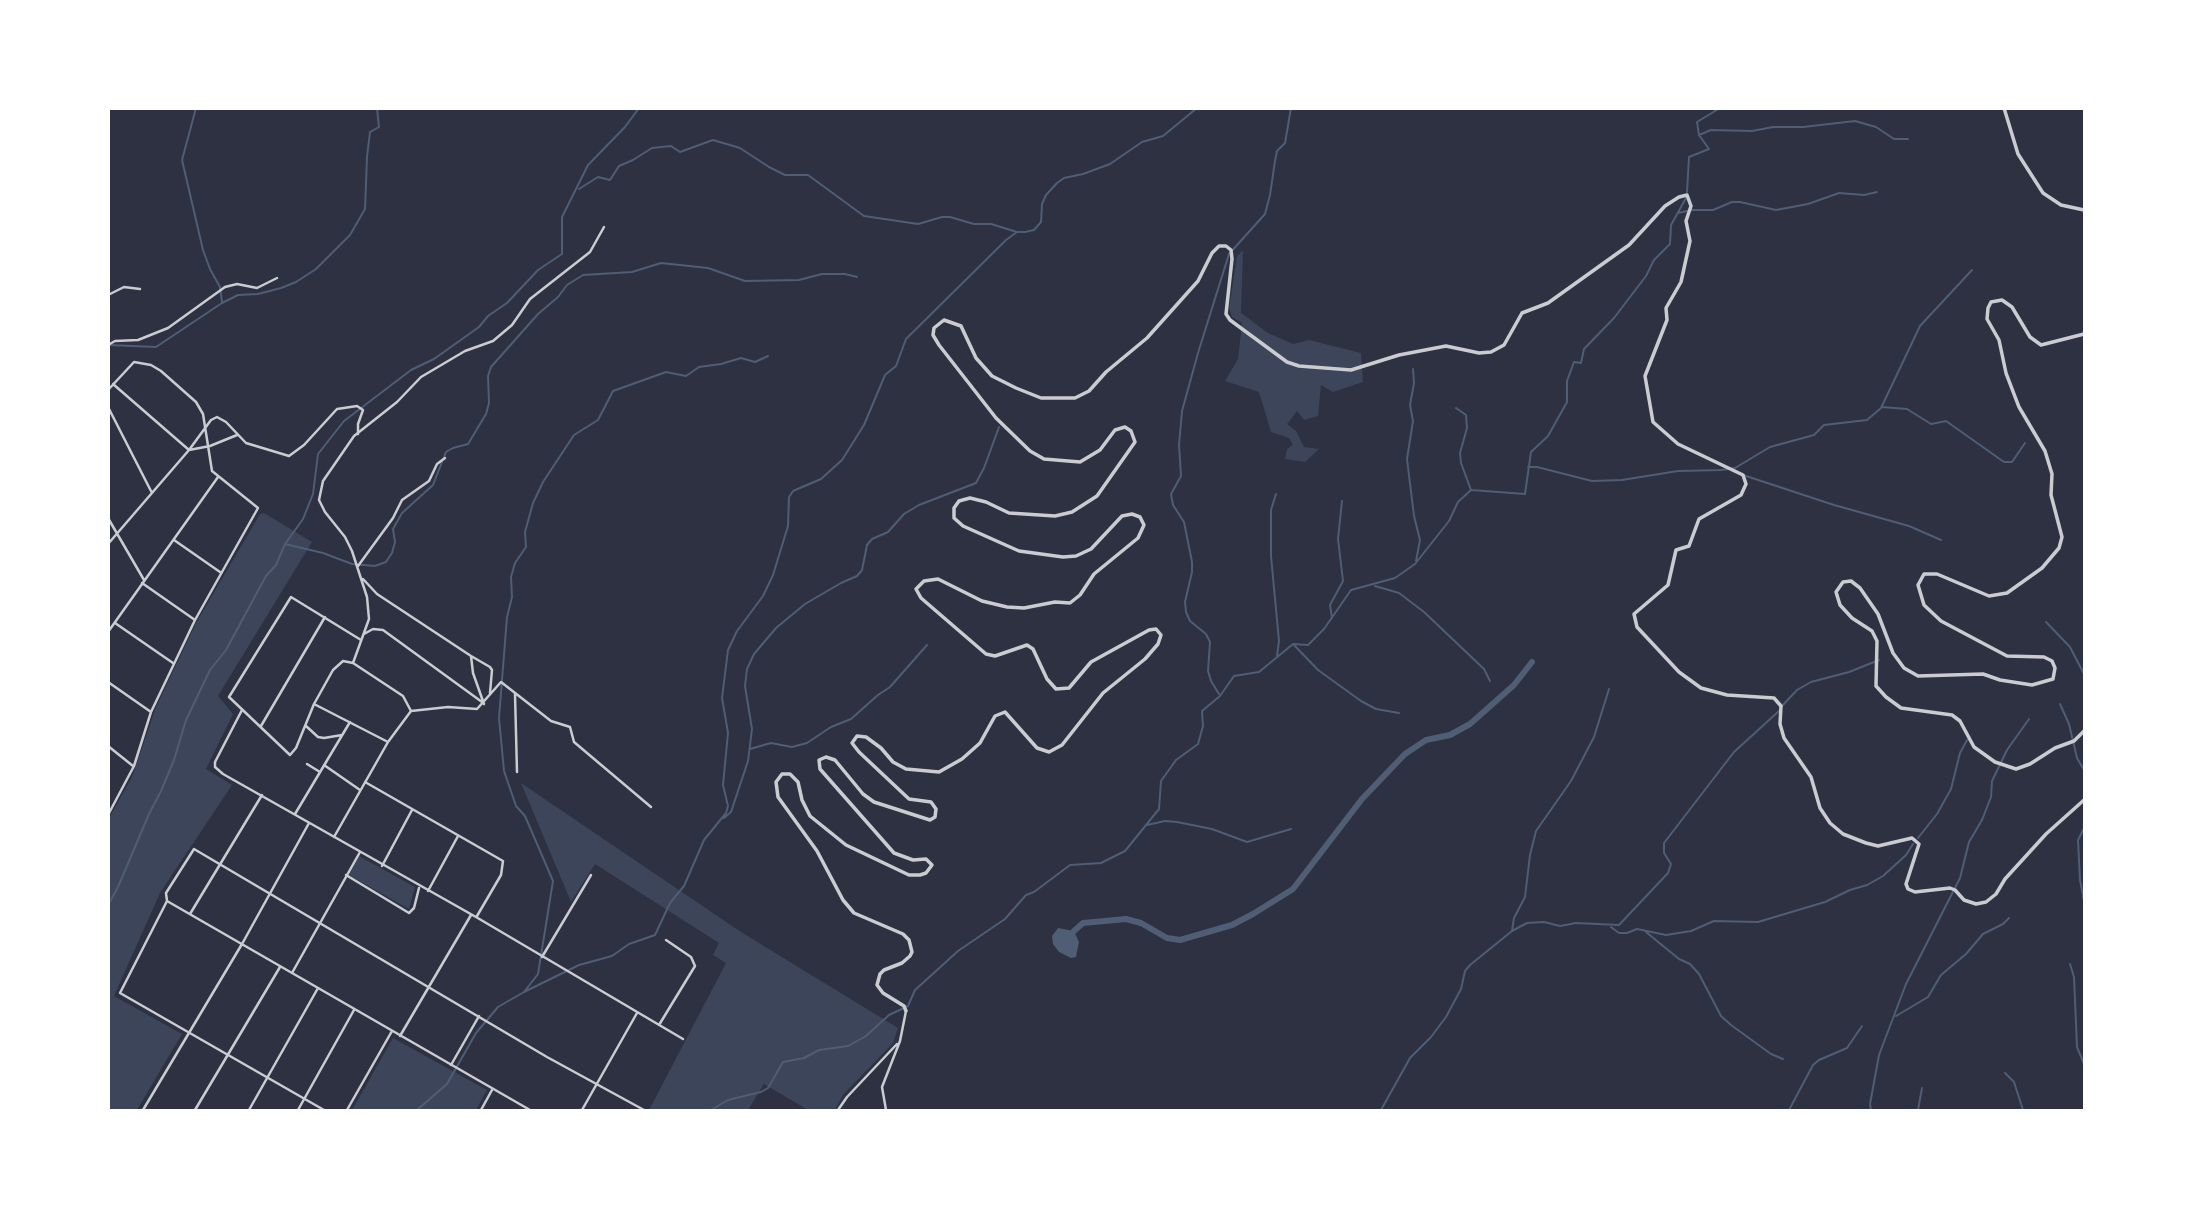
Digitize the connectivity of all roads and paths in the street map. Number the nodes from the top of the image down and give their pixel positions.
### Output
1 (2004, 108) edge
2 (2084, 211) edge
3 (604, 227) dead end
4 (278, 278) dead end
5 (140, 289) dead end
6 (108, 295) edge
7 (2084, 334) edge
8 (108, 345) edge
9 (113, 384) junction
10 (108, 390) edge
11 (108, 407) edge
12 (206, 428) junction
13 (358, 433) junction
14 (237, 435) junction
15 (210, 446) junction
16 (189, 450) junction
17 (445, 458) dead end
18 (218, 477) junction
19 (152, 493) junction
20 (108, 518) edge
21 (117, 534) junction
22 (174, 540) junction
23 (108, 544) edge
24 (358, 566) junction
25 (221, 573) junction
26 (361, 578) junction
27 (143, 581) junction
28 (325, 617) junction
29 (195, 620) junction
30 (115, 623) junction
31 (108, 632) edge
32 (364, 634) junction
33 (361, 640) junction
34 (471, 656) junction
35 (353, 663) junction
36 (174, 664) junction
37 (108, 682) edge
38 (515, 694) junction
39 (490, 696) junction
40 (314, 704) junction
41 (484, 704) junction
42 (242, 710) junction
43 (411, 711) junction
44 (151, 712) junction
45 (350, 722) junction
46 (306, 726) junction
47 (260, 727) junction
48 (2084, 732) edge
49 (342, 735) junction
50 (388, 742) junction
51 (108, 746) edge
52 (307, 764) dead end
53 (324, 765) junction
54 (134, 766) junction
55 (320, 772) junction
56 (517, 772) dead end
57 (365, 782) junction
58 (360, 790) junction
59 (262, 795) junction
60 (2084, 800) edge
61 (651, 807) dead end
62 (413, 810) junction
63 (295, 814) junction
64 (108, 815) edge
65 (309, 823) junction
66 (458, 835) junction
67 (334, 837) junction
68 (359, 852) junction
69 (219, 864) junction
70 (382, 866) junction
71 (591, 875) dead end
72 (346, 876) junction
73 (419, 886) junction
74 (428, 891) junction
75 (269, 893) junction
76 (167, 901) junction
77 (190, 914) junction
78 (474, 916) junction
79 (319, 922) junction
80 (666, 940) dead end
81 (242, 944) junction
82 (542, 957) junction
83 (280, 967) junction
84 (292, 973) junction
85 (428, 986) junction
86 (318, 988) junction
87 (354, 1010) junction
88 (906, 1011) joint
89 (637, 1013) junction
90 (479, 1015) junction
91 (659, 1025) junction
92 (391, 1031) junction
93 (188, 1032) junction
94 (400, 1036) junction
95 (683, 1039) dead end
96 (900, 1041) junction
97 (229, 1055) junction
98 (451, 1065) junction
99 (269, 1077) junction
100 (597, 1085) junction
101 (492, 1090) junction
102 (305, 1099) junction
103 (530, 1110) edge
104 (143, 1111) edge
105 (195, 1111) edge
106 (249, 1111) edge
107 (298, 1111) edge
108 (324, 1111) edge
109 (347, 1111) edge
110 (481, 1111) edge
111 (582, 1111) edge
112 (644, 1111) edge
113 (838, 1111) edge
114 (886, 1111) edge

1 - 2 street
3 - 13 street
4 - 8 street
5 - 6 street
7 - 48 street
9 - 10 street
9 - 12 street
9 - 16 street
11 - 19 street
12 - 14 street
12 - 15 street
12 - 16 street
13 - 14 street
13 - 24 street
14 - 15 street
15 - 16 street
15 - 18 street
16 - 19 street
17 - 24 street
18 - 22 street
18 - 25 street
19 - 21 street
20 - 21 street
21 - 23 street
21 - 27 street
22 - 25 street
22 - 27 street
24 - 26 street
25 - 29 street
26 - 32 street
26 - 34 street
27 - 29 street
27 - 30 street
28 - 33 street
28 - 42 street
28 - 47 street
29 - 36 street
30 - 31 street
30 - 36 street
32 - 33 street
32 - 41 street
33 - 35 street
34 - 39 street
34 - 41 street
35 - 40 street
35 - 43 street
36 - 44 street
37 - 44 street
38 - 39 street
38 - 56 street
38 - 61 street
39 - 41 street
40 - 45 street
40 - 46 street
41 - 43 street
42 - 47 street
42 - 59 street
43 - 50 street
44 - 54 street
45 - 49 street
45 - 50 street
46 - 47 street
46 - 49 street
49 - 53 street
50 - 57 street
51 - 54 street
52 - 55 street
53 - 55 street
53 - 58 street
54 - 64 street
55 - 63 street
57 - 58 street
57 - 62 street
58 - 67 street
59 - 63 street
59 - 69 street
60 - 88 street
62 - 66 street
62 - 70 street
63 - 65 street
65 - 67 street
65 - 75 street
66 - 74 street
66 - 78 street
67 - 68 street
68 - 70 street
68 - 72 street
69 - 75 street
69 - 76 street
69 - 77 street
70 - 73 street
71 - 82 street
72 - 73 street
72 - 79 street
73 - 74 street
74 - 78 street
75 - 79 street
75 - 81 street
76 - 77 street
76 - 93 street
77 - 81 street
78 - 82 street
78 - 85 street
79 - 84 street
79 - 85 street
80 - 91 street
81 - 83 street
81 - 93 street
82 - 89 street
83 - 84 street
83 - 97 street
84 - 86 street
85 - 90 street
85 - 94 street
86 - 87 street
86 - 99 street
87 - 92 street
87 - 102 street
88 - 96 street
89 - 91 street
89 - 100 street
90 - 98 street
90 - 100 street
91 - 95 street
92 - 94 street
92 - 109 street
93 - 97 street
93 - 104 street
94 - 98 street
96 - 113 street
96 - 114 street
97 - 99 street
97 - 105 street
98 - 101 street
99 - 102 street
99 - 106 street
100 - 111 street
100 - 112 street
101 - 103 street
101 - 110 street
102 - 107 street
102 - 108 street

